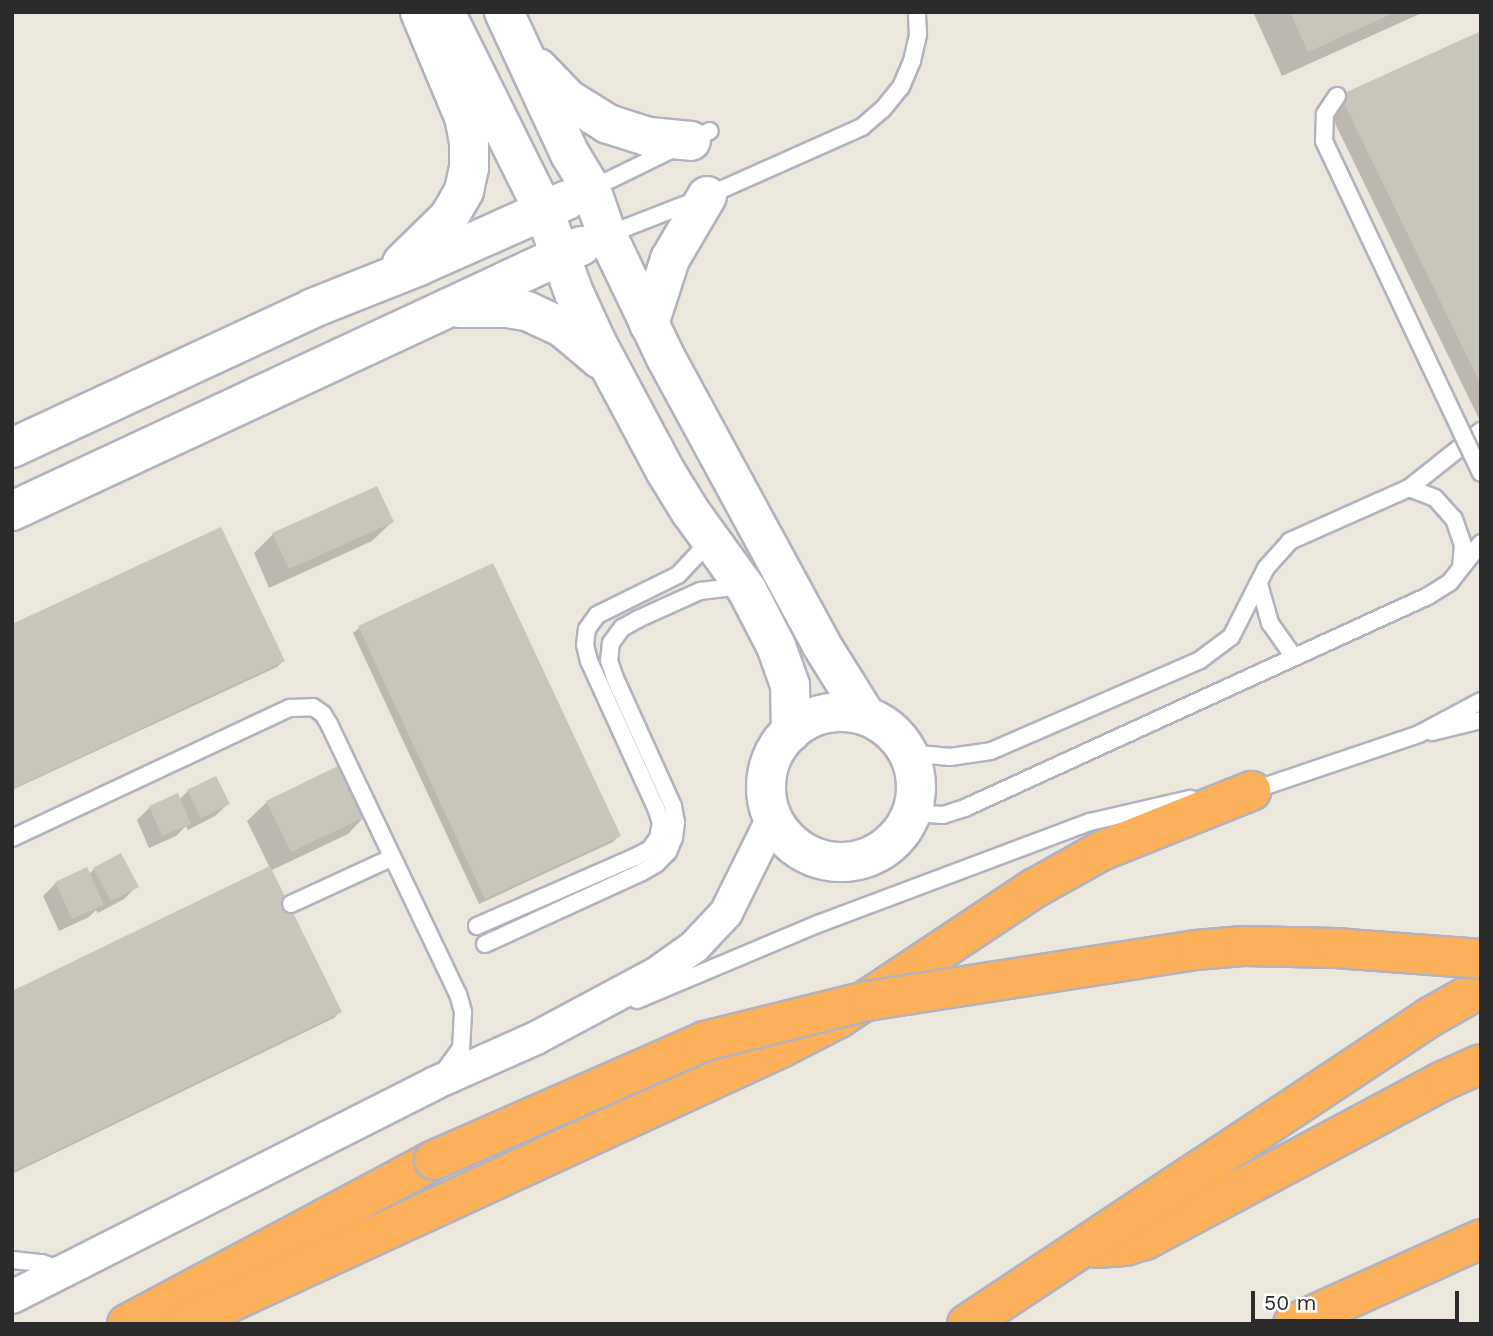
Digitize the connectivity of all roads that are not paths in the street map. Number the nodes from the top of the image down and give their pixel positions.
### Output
1 (420, 12) edge
2 (445, 12) edge
3 (917, 12) edge
4 (512, 29) edge
5 (1336, 96) dead end
6 (701, 136) joint
7 (591, 189) junction
8 (707, 195) junction
9 (544, 211) junction
10 (607, 235) junction
11 (559, 256) junction
12 (384, 278) junction
13 (450, 308) junction
14 (649, 324) junction
15 (612, 371) junction
16 (1481, 431) edge
17 (12, 448) edge
18 (1481, 473) edge
19 (1409, 488) junction
20 (12, 511) edge
21 (711, 540) junction
22 (1481, 543) edge
23 (1460, 572) junction
24 (1259, 584) junction
25 (747, 590) junction
26 (1294, 657) junction
27 (1481, 701) edge
28 (866, 716) junction
29 (1481, 720) edge
30 (791, 732) junction
31 (1419, 734) junction
32 (909, 752) junction
33 (1251, 791) junction
34 (913, 813) junction
35 (773, 818) junction
36 (12, 838) edge
37 (391, 858) junction
38 (292, 904) dead end
39 (477, 926) dead end
40 (485, 944) dead end
41 (1481, 959) edge
42 (1481, 988) edge
43 (536, 1038) junction
44 (1481, 1064) edge
45 (435, 1083) junction
46 (1481, 1239) edge
47 (1085, 1248) junction
48 (12, 1260) edge
49 (64, 1271) junction
50 (12, 1297) edge
51 (127, 1324) edge
52 (183, 1324) edge
53 (967, 1324) edge
54 (1293, 1324) edge

1 - 12 main road
2 - 9 main road
3 - 8 lane
4 - 6 main road
4 - 7 main road
5 - 18 lane, bridge
6 - 7 lane
7 - 9 main road
7 - 10 main road
8 - 10 lane
8 - 14 main road
9 - 11 main road
9 - 12 main road
10 - 11 main road
10 - 14 main road
11 - 13 main road
11 - 15 main road
12 - 17 main road
13 - 15 main road
13 - 20 main road
14 - 28 main road
15 - 21 main road
16 - 19 lane
19 - 23 lane
19 - 24 lane
21 - 25 main road
21 - 39 lane
22 - 23 lane
23 - 26 lane
24 - 26 lane
24 - 32 lane
25 - 30 main road
25 - 40 lane
26 - 34 lane
27 - 31 lane
28 - 30 main road
28 - 32 main road
29 - 31 lane
30 - 35 main road
31 - 33 lane
32 - 34 main road
33 - 43 lane
33 - 52 highway
34 - 35 main road
35 - 43 street
36 - 37 lane
37 - 38 lane
37 - 45 lane
41 - 51 highway, bridge
42 - 47 highway
43 - 45 street
44 - 47 highway
45 - 49 street
46 - 54 highway
47 - 53 highway
48 - 49 lane
49 - 50 street

